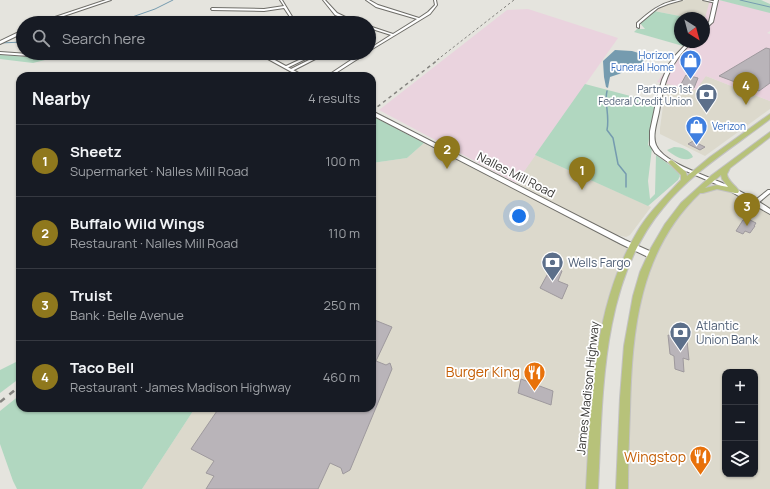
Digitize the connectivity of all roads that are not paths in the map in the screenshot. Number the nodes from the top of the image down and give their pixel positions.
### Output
1 (109, 0) edge
2 (280, 0) edge
3 (324, 0) edge
4 (367, 0) edge
5 (435, 0) edge
6 (680, 0) edge
7 (704, 0) edge
8 (716, 1) edge
9 (285, 7) junction
10 (212, 9) dead end
11 (60, 16) edge
12 (291, 16) edge
13 (341, 16) edge
14 (419, 19) junction
15 (710, 23) edge
16 (638, 27) dead end
17 (376, 29) edge
18 (16, 35) edge
19 (393, 35) junction
20 (0, 43) edge
21 (376, 46) edge
22 (684, 48) edge
23 (0, 53) edge
24 (16, 54) edge
25 (272, 60) edge
26 (301, 60) edge
27 (311, 60) edge
28 (353, 60) edge
29 (286, 67) junction
30 (291, 70) junction
31 (295, 72) edge
32 (335, 72) edge
33 (376, 115) edge
34 (770, 116) edge
35 (770, 134) edge
36 (671, 162) junction
37 (727, 168) junction
38 (695, 174) junction
39 (712, 180) junction
40 (680, 186) junction
41 (737, 192) junction
42 (770, 192) edge
43 (697, 193) junction
44 (755, 203) junction
45 (770, 212) edge
46 (632, 247) junction
47 (650, 255) junction
48 (592, 489) edge
49 (622, 489) edge

1 - 11 street
2 - 9 street
3 - 13 street
4 - 14 street
5 - 14 street
6 - 16 street
7 - 8 street
8 - 15 street
9 - 10 street
9 - 12 street
14 - 19 street
17 - 19 street
18 - 20 street
19 - 21 street
22 - 36 street
23 - 24 street
25 - 29 street
26 - 29 street
27 - 30 street
28 - 32 street
29 - 30 street
30 - 31 street
33 - 46 street, Nalles Mill Road
34 - 38 main road, James Madison Highway
35 - 37 main road
36 - 38 street
36 - 40 main road
37 - 39 main road
37 - 41 main road
38 - 39 street
38 - 40 main road, James Madison Highway
39 - 41 street
39 - 43 main road
40 - 46 main road, James Madison Highway
41 - 43 main road
41 - 44 street
42 - 44 street
43 - 47 main road
44 - 45 street
46 - 47 street, Nalles Mill Road
46 - 48 main road, James Madison Highway
47 - 49 main road

